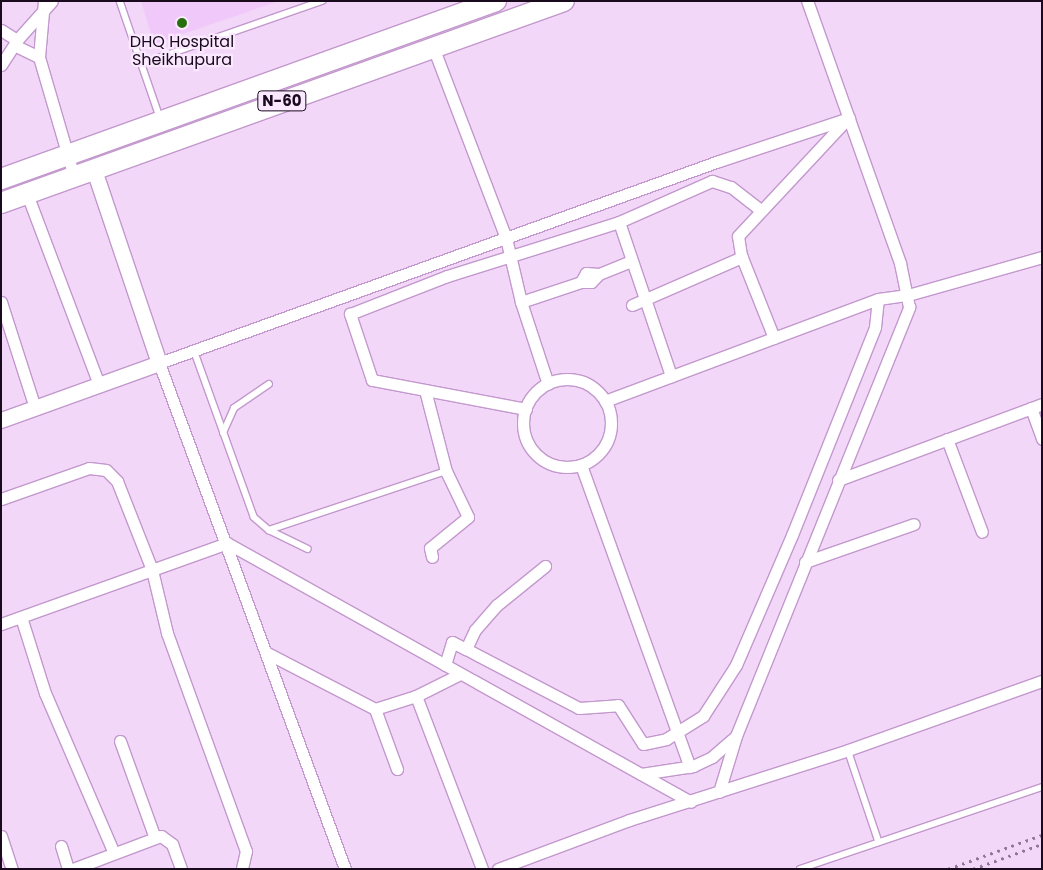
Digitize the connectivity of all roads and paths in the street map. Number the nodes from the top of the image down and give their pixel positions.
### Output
1 (52, 1) edge
2 (120, 1) edge
3 (322, 1) edge
4 (496, 1) edge
5 (564, 1) edge
6 (807, 1) edge
7 (43, 6) edge
8 (1, 30) edge
9 (15, 43) junction
10 (433, 47) junction
11 (352, 53) junction
12 (39, 57) junction
13 (141, 64) junction
14 (1, 65) edge
15 (359, 74) junction
16 (849, 118) junction
17 (162, 122) junction
18 (66, 155) junction
19 (94, 170) junction
20 (74, 177) junction
21 (1, 179) edge
22 (27, 194) junction
23 (1, 203) edge
24 (760, 209) junction
25 (619, 222) junction
26 (506, 238) junction
27 (742, 257) junction
28 (1042, 257) edge
29 (509, 258) junction
30 (631, 261) junction
31 (908, 295) junction
32 (878, 299) junction
33 (645, 300) junction
34 (1, 302) edge
35 (521, 302) junction
36 (632, 305) dead end
37 (774, 338) junction
38 (194, 350) junction
39 (159, 363) junction
40 (671, 376) junction
41 (268, 384) dead end
42 (548, 384) junction
43 (99, 385) junction
44 (425, 390) junction
45 (605, 401) junction
46 (1036, 406) edge
47 (35, 408) junction
48 (526, 409) junction
49 (1, 420) edge
50 (222, 433) junction
51 (947, 439) junction
52 (1042, 439) edge
53 (581, 465) junction
54 (446, 471) junction
55 (838, 480) junction
56 (1, 499) edge
57 (914, 524) dead end
58 (269, 530) junction
59 (982, 532) dead end
60 (227, 543) junction
61 (308, 549) dead end
62 (432, 558) dead end
63 (805, 562) junction
64 (545, 566) dead end
65 (152, 570) junction
66 (21, 617) junction
67 (1, 624) edge
68 (466, 649) junction
69 (267, 653) junction
70 (444, 665) junction
71 (460, 674) junction
72 (1042, 681) edge
73 (416, 696) junction
74 (374, 709) junction
75 (678, 733) junction
76 (736, 736) junction
77 (120, 741) dead end
78 (848, 750) junction
79 (690, 767) junction
80 (397, 769) dead end
81 (639, 774) junction
82 (1042, 787) edge
83 (719, 792) junction
84 (691, 802) junction
85 (155, 838) junction
86 (879, 842) junction
87 (2, 843) edge
88 (61, 846) dead end
89 (114, 853) junction
90 (12, 869) edge
91 (68, 869) edge
92 (73, 869) edge
93 (181, 869) edge
94 (242, 869) edge
95 (345, 869) edge
96 (482, 869) edge
97 (498, 869) edge
98 (800, 869) edge

1 - 7 street
2 - 13 lane
3 - 13 lane
4 - 11 highway, N-60
5 - 10 highway, N-60
6 - 16 street
7 - 9 street
7 - 12 street
8 - 9 street
9 - 12 street
9 - 14 street
10 - 15 highway, N-60
10 - 26 street
11 - 15 highway
11 - 17 highway, N-60
12 - 18 street
13 - 17 lane
15 - 19 highway, N-60
16 - 24 street
16 - 26 street
16 - 31 street
17 - 18 highway, N-60
18 - 20 street
18 - 21 highway, N-60
19 - 20 highway, N-60
19 - 39 street
20 - 22 highway, N-60
22 - 23 highway, N-60
22 - 43 street
24 - 25 street
24 - 27 street
25 - 29 street
25 - 30 street
26 - 29 street
26 - 38 street
27 - 33 street
27 - 37 street
28 - 31 street
29 - 35 street
29 - 44 street
30 - 33 street
30 - 35 street
31 - 32 street
31 - 55 street
32 - 37 street
32 - 75 street
33 - 36 street
33 - 40 street
34 - 47 street
35 - 42 street
37 - 40 street
38 - 39 street
38 - 50 lane
39 - 43 street
39 - 60 street
40 - 45 street
41 - 50 lane
42 - 45 street
42 - 48 street
43 - 47 street
44 - 48 street
44 - 54 street
45 - 53 street
46 - 51 street
46 - 52 street
47 - 49 street
48 - 53 street
50 - 58 lane
51 - 55 street
51 - 59 street
53 - 75 street
54 - 58 lane
54 - 62 street
55 - 63 street
56 - 65 street
57 - 63 street
58 - 61 lane
60 - 65 street
60 - 69 street
60 - 70 street
63 - 76 street
64 - 68 street
65 - 66 street
65 - 94 street
66 - 67 street
66 - 89 street
68 - 70 street
68 - 75 street
69 - 74 street
69 - 95 street
70 - 71 street
71 - 73 street
71 - 81 street
72 - 78 street
73 - 74 street
73 - 96 street
74 - 80 street
75 - 79 street
76 - 79 street
76 - 83 street
77 - 85 street
78 - 83 street
78 - 86 lane
79 - 81 street
81 - 84 street
82 - 86 lane
83 - 84 street
84 - 97 street
85 - 89 street
85 - 93 street
86 - 98 lane
87 - 90 street
88 - 91 street
89 - 92 street

